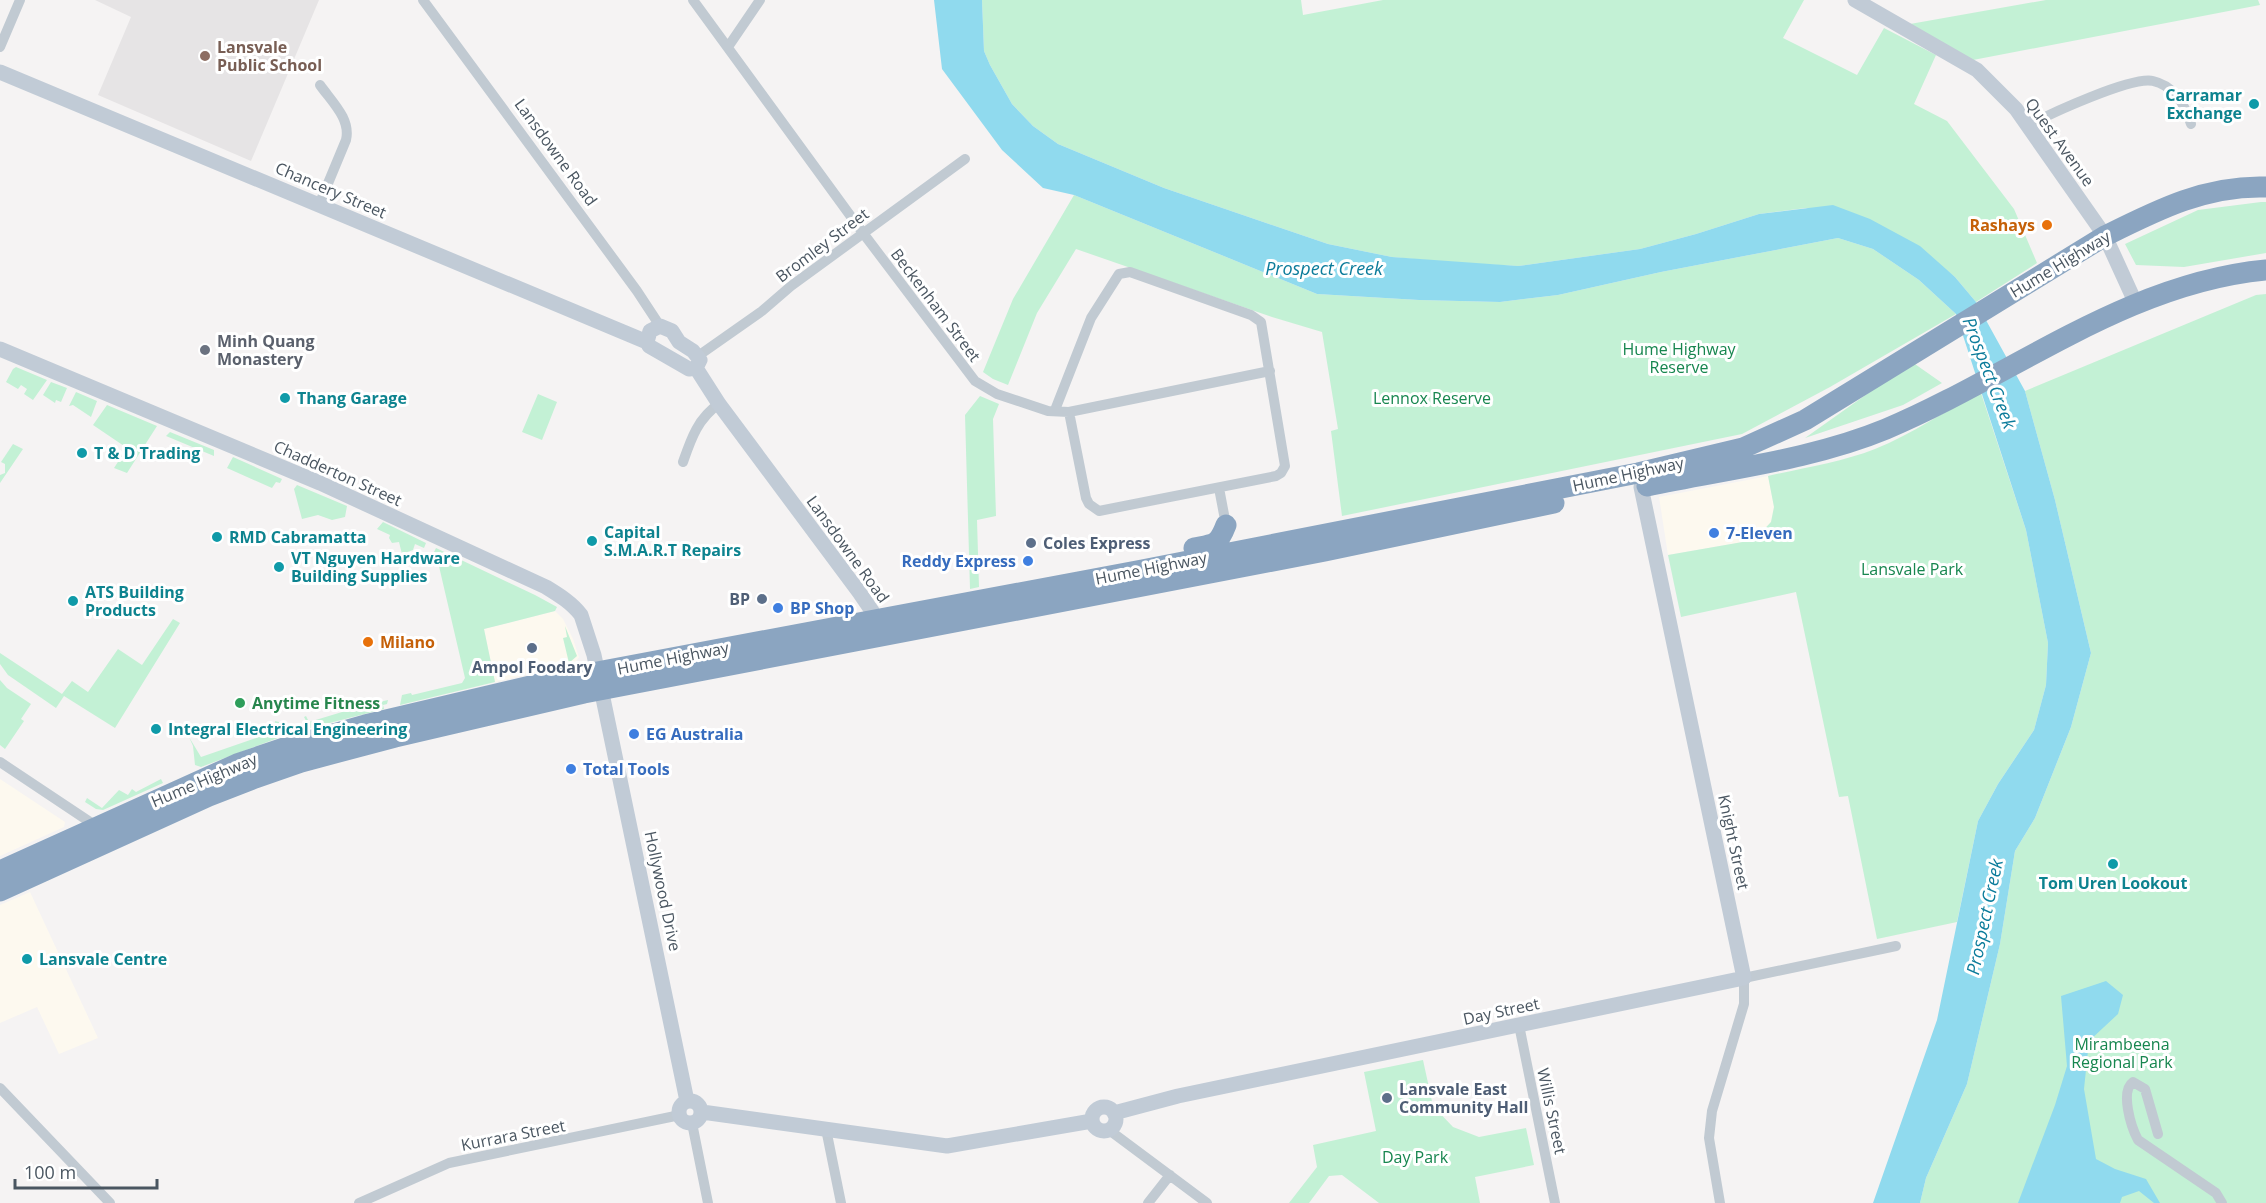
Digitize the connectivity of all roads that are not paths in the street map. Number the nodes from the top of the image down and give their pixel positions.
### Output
1 (20, 0) edge
2 (423, 0) edge
3 (693, 0) edge
4 (760, 0) edge
5 (1855, 0) edge
6 (0, 47) edge
7 (728, 47) junction
8 (0, 72) edge
9 (320, 86) dead end
10 (2190, 124) dead end
11 (2028, 126) junction
12 (965, 159) dead end
13 (2266, 187) edge
14 (319, 205) junction
15 (863, 233) junction
16 (2105, 236) junction
17 (2266, 270) edge
18 (2136, 304) junction
19 (660, 326) junction
20 (647, 342) junction
21 (0, 349) edge
22 (697, 362) junction
23 (1270, 371) junction
24 (719, 404) junction
25 (1054, 410) junction
26 (1069, 412) junction
27 (683, 462) dead end
28 (1641, 487) junction
29 (1219, 488) junction
30 (1226, 525) junction
31 (1251, 549) junction
32 (1142, 570) junction
33 (878, 628) junction
34 (600, 680) junction
35 (0, 762) edge
36 (96, 826) junction
37 (0, 871) edge
38 (0, 891) edge
39 (1896, 946) dead end
40 (1744, 978) junction
41 (1519, 1025) junction
42 (0, 1088) edge
43 (1114, 1113) junction
44 (691, 1117) junction
45 (1092, 1121) junction
46 (826, 1130) junction
47 (1109, 1130) junction
48 (2158, 1134) dead end
49 (1170, 1175) junction
50 (110, 1203) edge
51 (358, 1203) edge
52 (708, 1203) edge
53 (841, 1203) edge
54 (1148, 1203) edge
55 (1207, 1203) edge
56 (1555, 1203) edge
57 (1720, 1203) edge
58 (2222, 1203) edge

1 - 6 street
2 - 19 street, Lansdowne Road
3 - 7 street, Beckenham Street
4 - 7 street
5 - 11 street, Quest Avenue
7 - 15 street, Beckenham Street
8 - 14 street, Chancery Street
9 - 14 street
10 - 11 street
11 - 16 street, Quest Avenue
12 - 15 street, Bromley Street
13 - 16 highway, Hume Highway
14 - 20 street, Chancery Street
15 - 22 street, Bromley Street
15 - 25 street, Beckenham Street
16 - 18 street, Quest Avenue
16 - 31 highway, Hume Highway
17 - 18 highway, Hume Highway
18 - 28 highway, Hume Highway
19 - 20 street
19 - 22 street, Lansdowne Road
20 - 22 street, Chancery Street
21 - 34 street, Chadderton Street
22 - 24 street, Lansdowne Road
23 - 25 street
23 - 26 street, Beckenham Street
23 - 29 street
24 - 27 street
24 - 33 street, Lansdowne Road
25 - 26 street, Beckenham Street
26 - 29 street
28 - 33 highway, Hume Highway
28 - 40 street, Knight Street
29 - 30 street
30 - 31 highway
30 - 32 highway
31 - 32 highway, Hume Highway
32 - 33 highway, Hume Highway
33 - 34 highway, Hume Highway
34 - 36 highway, Hume Highway
34 - 38 highway, Hume Highway
34 - 44 street, Hollywood Drive
35 - 36 street
36 - 37 highway, Hume Highway
39 - 40 street, Day Street
40 - 41 street, Day Street
40 - 57 street, Knight Street
41 - 43 street, Day Street
41 - 56 street, Willis Street
42 - 50 street
43 - 45 street
43 - 47 street
44 - 46 street
44 - 51 street, Kurrara Street
44 - 52 street
45 - 46 street
45 - 47 street
46 - 53 street
47 - 49 street
48 - 58 street
49 - 54 street
49 - 55 street

